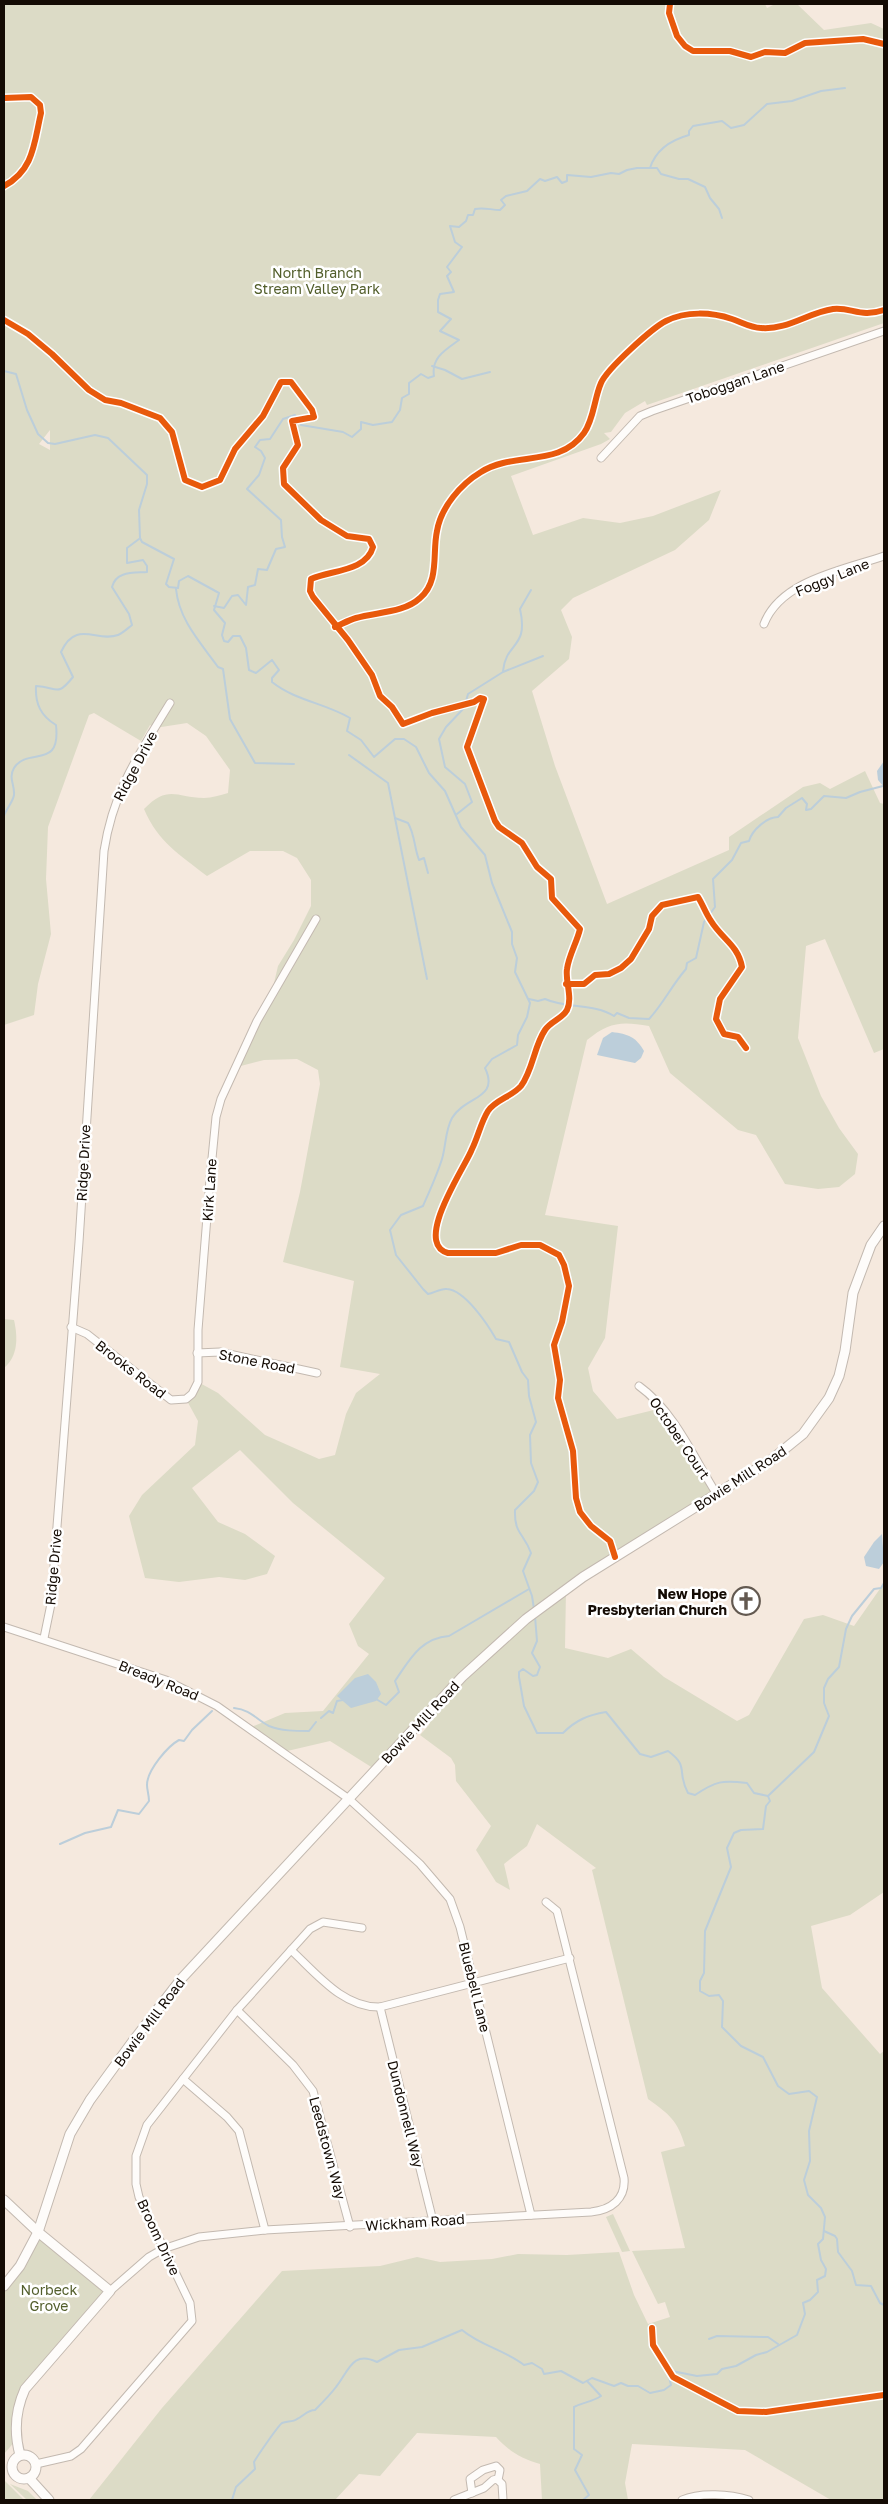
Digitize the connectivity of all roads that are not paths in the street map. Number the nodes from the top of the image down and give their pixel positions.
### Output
1 (884, 331) edge
2 (600, 458) dead end
3 (884, 556) edge
4 (764, 624) dead end
5 (170, 703) dead end
6 (316, 919) dead end
7 (884, 1226) edge
8 (71, 1327) junction
9 (197, 1353) junction
10 (317, 1373) dead end
11 (639, 1386) dead end
12 (192, 1394) joint
13 (716, 1493) junction
14 (4, 1626) edge
15 (44, 1638) junction
16 (349, 1799) junction
17 (546, 1902) dead end
18 (362, 1928) dead end
19 (290, 1950) junction
20 (570, 1958) junction
21 (475, 1983) junction
22 (380, 2007) junction
23 (237, 2010) junction
24 (183, 2079) junction
25 (4, 2200) edge
26 (531, 2215) junction
27 (433, 2221) junction
28 (350, 2227) junction
29 (265, 2230) junction
30 (38, 2232) junction
31 (163, 2249) junction
32 (96, 2280) junction
33 (4, 2286) edge
34 (110, 2291) junction
35 (99, 2303) junction
36 (20, 2455) junction
37 (36, 2464) junction
38 (30, 2478) junction
39 (498, 2480) junction
40 (472, 2493) junction
41 (49, 2500) edge
42 (454, 2500) edge
43 (503, 2500) edge
44 (682, 2500) edge
45 (749, 2500) edge

1 - 2 street, Toboggan Lane
3 - 4 street, Foggy Lane
5 - 8 street, Ridge Drive
6 - 9 street, Kirk Lane
7 - 13 street, Bowie Mill Road
8 - 12 street, Brooks Road
8 - 15 street, Ridge Drive
9 - 10 street, Stone Road
9 - 12 street, Kirk Lane
11 - 13 street, October Court
13 - 16 street, Bowie Mill Road
14 - 15 street, Bready Road
15 - 16 street, Bready Road
16 - 21 street, Bluebell Lane
16 - 30 street, Bowie Mill Road
17 - 20 street, Wickham Road
18 - 19 street, Broom Drive
19 - 22 street
19 - 23 street, Broom Drive
20 - 21 street
20 - 26 street, Wickham Road
21 - 22 street
21 - 26 street, Bluebell Lane
22 - 27 street, Dundonnell Way
23 - 24 street, Broom Drive
23 - 28 street, Leedstown Way
24 - 29 street
24 - 31 street, Broom Drive
25 - 30 street
26 - 27 street, Wickham Road
27 - 28 street, Wickham Road
28 - 29 street, Wickham Road
29 - 31 street, Wickham Road
30 - 32 street
30 - 33 street, Bowie Mill Road
31 - 34 street, Wickham Road
31 - 37 street, Broom Drive
32 - 34 street
32 - 35 street
34 - 35 street, Wickham Road
35 - 36 street, Wickham Road
36 - 37 street
36 - 38 street
37 - 38 street
38 - 41 street
39 - 40 street
39 - 40 street
39 - 43 street
40 - 42 street
44 - 45 street

